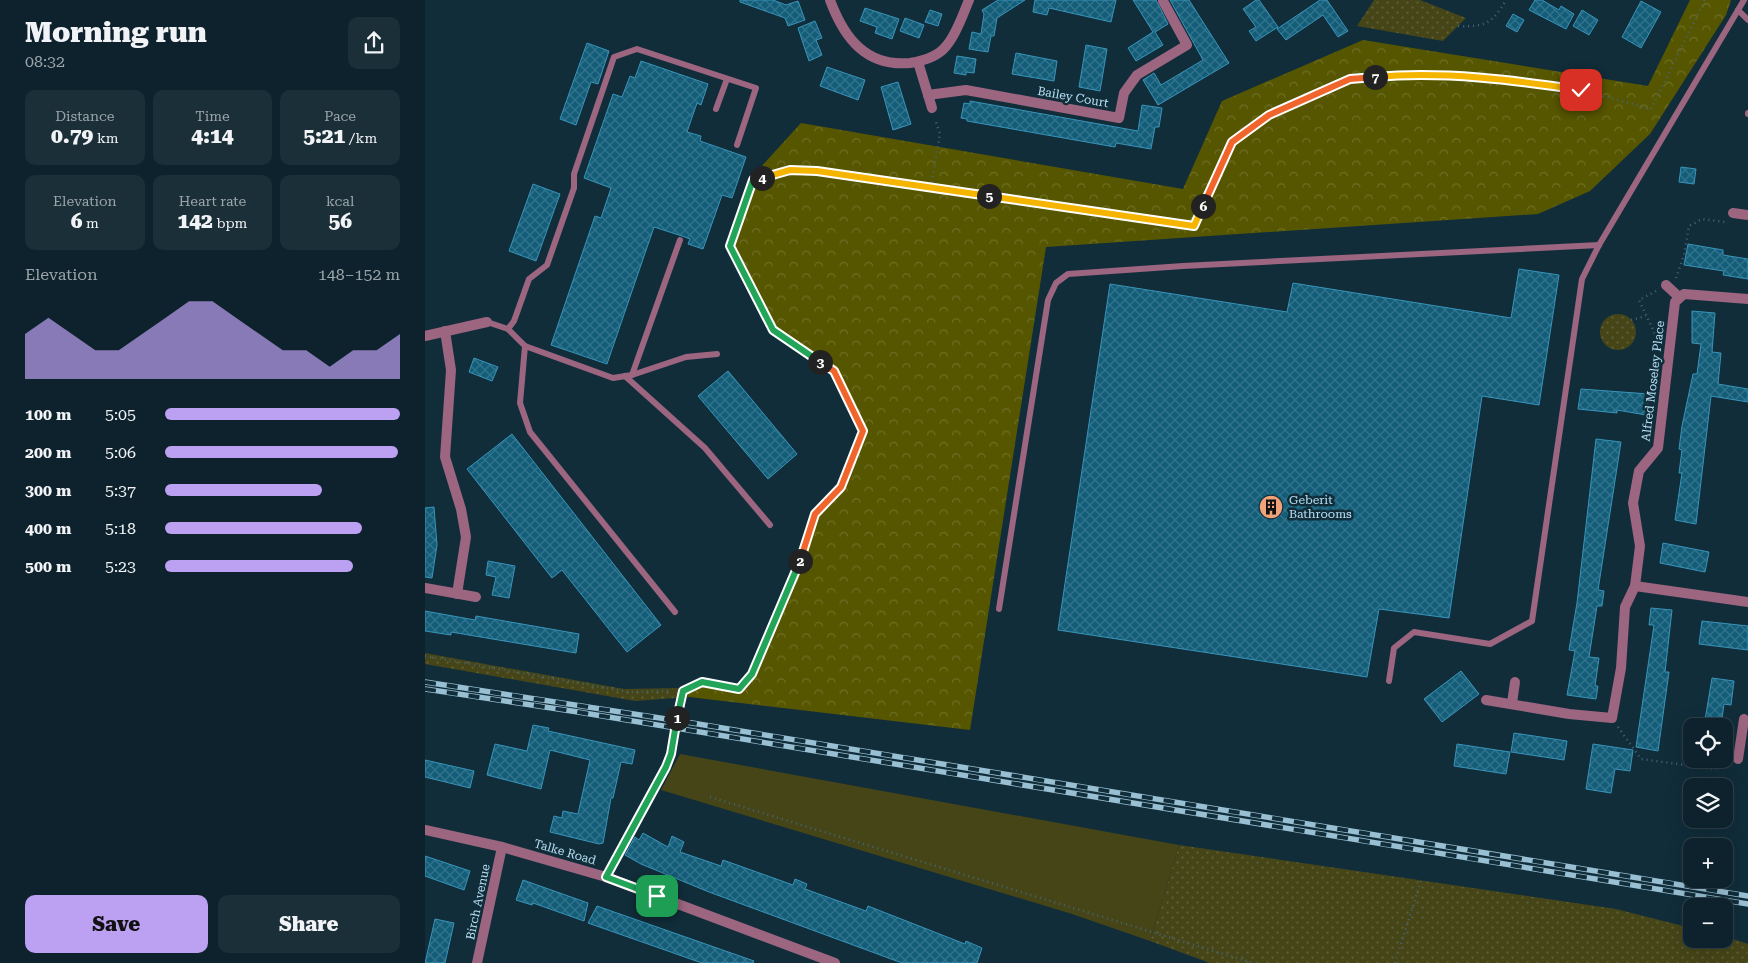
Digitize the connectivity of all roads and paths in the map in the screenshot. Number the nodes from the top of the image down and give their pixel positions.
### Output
1 (830, 0) edge
2 (969, 0) edge
3 (1506, 0) edge
4 (1705, 0) edge
5 (1744, 0) edge
6 (1163, 1) edge
7 (1738, 10) junction
8 (1748, 20) edge
9 (1458, 26) dead end
10 (918, 62) junction
11 (727, 79) junction
12 (928, 95) junction
13 (932, 108) joint
14 (716, 109) dead end
15 (737, 145) dead end
16 (931, 188) junction
17 (1733, 213) joint
18 (1748, 215) edge
19 (680, 240) dead end
20 (1599, 244) junction
21 (1667, 286) junction
22 (1679, 297) junction
23 (1748, 299) edge
24 (1646, 316) junction
25 (1631, 320) dead end
26 (487, 322) joint
27 (508, 329) junction
28 (445, 331) junction
29 (425, 336) edge
30 (525, 346) junction
31 (1670, 346) junction
32 (717, 354) dead end
33 (629, 375) junction
34 (770, 525) dead end
35 (1635, 586) junction
36 (425, 588) edge
37 (457, 594) junction
38 (475, 597) dead end
39 (1748, 602) edge
40 (999, 609) dead end
41 (675, 612) dead end
42 (425, 656) edge
43 (1389, 681) dead end
44 (1515, 682) dead end
45 (674, 691) dead end
46 (682, 694) joint
47 (1486, 700) dead end
48 (1512, 703) junction
49 (1612, 718) junction
50 (1744, 719) dead end
51 (1744, 744) edge
52 (1738, 759) joint
53 (710, 797) dead end
54 (425, 830) edge
55 (503, 847) junction
56 (606, 877) junction
57 (1421, 881) dead end
58 (477, 963) edge
59 (835, 963) edge
60 (1253, 963) edge
61 (1395, 963) edge

1 - 10 street
2 - 10 street
3 - 9 path
4 - 16 path
5 - 7 lane
6 - 12 street, Bailey Court
7 - 8 lane
7 - 20 lane
10 - 12 street
11 - 14 lane
11 - 15 lane
11 - 27 lane
12 - 13 street
13 - 16 path
16 - 46 path
17 - 18 street
17 - 21 path
19 - 33 lane
20 - 40 lane
20 - 43 lane
21 - 22 street
21 - 24 path
22 - 23 street
22 - 31 street, Alfred Moseley Place
24 - 25 path
24 - 31 path
26 - 27 lane
26 - 28 street
27 - 30 lane
28 - 29 street
28 - 37 street
30 - 33 lane
30 - 41 lane
31 - 35 street, Alfred Moseley Place
32 - 33 lane
33 - 34 lane
35 - 39 street
35 - 49 street, Alfred Moseley Place
36 - 37 street
37 - 38 street
42 - 45 path
44 - 48 street
46 - 56 lane, bridge
47 - 48 street
48 - 49 street
49 - 52 path
50 - 51 street
51 - 52 street
53 - 60 path
54 - 55 street, Talke Road
55 - 56 street, Talke Road
55 - 58 street, Birch Avenue
56 - 59 street, Talke Road
57 - 61 path

